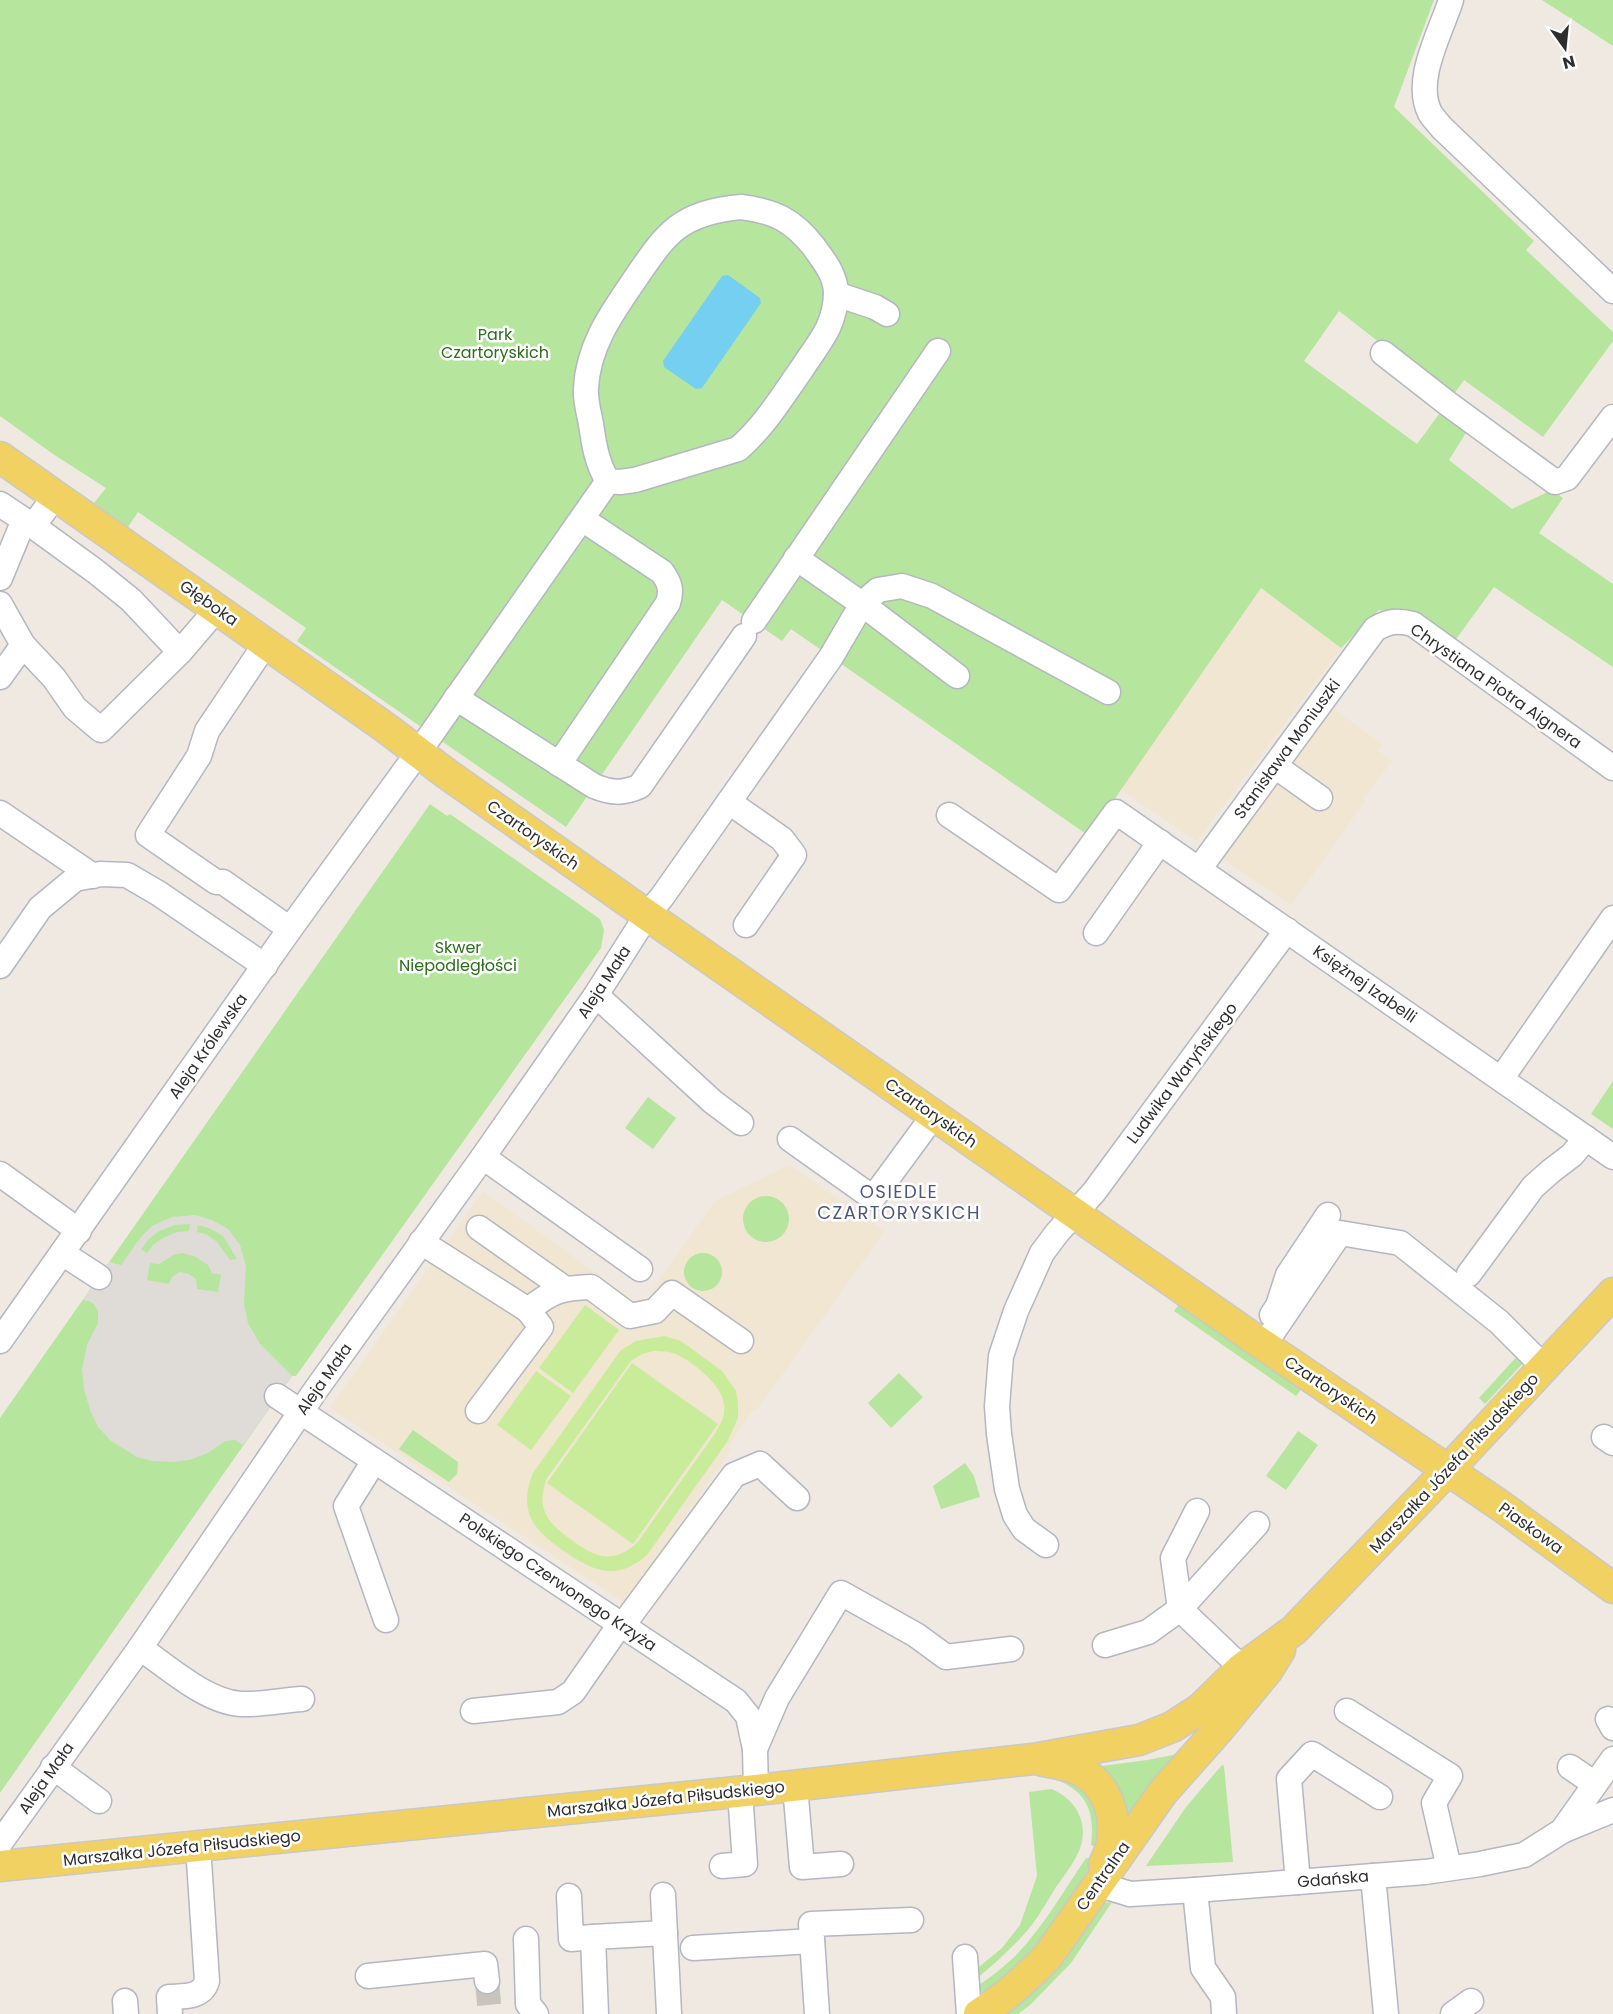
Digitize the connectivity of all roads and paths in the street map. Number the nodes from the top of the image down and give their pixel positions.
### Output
1 (1451, 0) edge
2 (1613, 291) edge
3 (836, 294) junction
4 (887, 314) dead end
5 (938, 351) dead end
6 (1383, 353) dead end
7 (1613, 417) edge
8 (0, 457) edge
9 (608, 481) junction
10 (56, 495) junction
11 (0, 504) edge
12 (582, 519) junction
13 (29, 523) junction
14 (796, 558) junction
15 (0, 578) edge
16 (0, 604) edge
17 (862, 604) junction
18 (217, 609) junction
19 (1375, 629) joint
20 (266, 643) junction
21 (23, 645) junction
22 (180, 651) junction
23 (957, 676) dead end
24 (0, 677) edge
25 (1108, 692) dead end
26 (456, 698) junction
27 (431, 733) junction
28 (559, 764) junction
29 (1275, 766) junction
30 (1613, 768) edge
31 (1320, 798) dead end
32 (729, 802) junction
33 (0, 813) edge
34 (949, 815) dead end
35 (1160, 842) junction
36 (1199, 869) junction
37 (93, 876) junction
38 (647, 915) junction
39 (1613, 918) edge
40 (746, 925) dead end
41 (290, 929) junction
42 (1287, 930) junction
43 (1096, 933) dead end
44 (0, 966) edge
45 (265, 966) junction
46 (596, 995) junction
47 (1501, 1079) junction
48 (934, 1115) junction
49 (741, 1123) dead end
50 (1586, 1138) junction
51 (790, 1139) dead end
52 (483, 1157) junction
53 (1613, 1157) edge
54 (0, 1174) edge
55 (1075, 1214) junction
56 (1328, 1215) dead end
57 (479, 1228) dead end
58 (79, 1231) junction
59 (421, 1242) junction
60 (62, 1253) junction
61 (640, 1269) dead end
62 (1468, 1274) dead end
63 (99, 1277) dead end
64 (564, 1288) junction
65 (1613, 1293) edge
66 (528, 1310) junction
67 (0, 1341) edge
68 (741, 1341) dead end
69 (1260, 1343) junction
70 (1544, 1367) junction
71 (278, 1396) dead end
72 (478, 1411) dead end
73 (301, 1412) junction
74 (374, 1461) junction
75 (1448, 1470) junction
76 (797, 1498) dead end
77 (1197, 1511) dead end
78 (1257, 1524) dead end
79 (1046, 1545) dead end
80 (1613, 1588) edge
81 (1180, 1609) junction
82 (386, 1620) dead end
83 (622, 1624) junction
84 (1294, 1630) junction
85 (1105, 1645) dead end
86 (140, 1648) junction
87 (1011, 1649) dead end
88 (1242, 1668) junction
89 (302, 1699) dead end
90 (473, 1711) dead end
91 (1347, 1711) dead end
92 (1219, 1729) joint
93 (755, 1749) junction
94 (1033, 1759) junction
95 (1613, 1759) edge
96 (53, 1767) junction
97 (1570, 1767) dead end
98 (1595, 1784) junction
99 (795, 1786) junction
100 (748, 1791) junction
101 (1380, 1797) dead end
102 (99, 1801) dead end
103 (1613, 1810) edge
104 (1562, 1831) junction
105 (0, 1843) edge
106 (198, 1846) junction
107 (841, 1864) dead end
108 (0, 1866) edge
109 (722, 1866) dead end
110 (1449, 1868) junction
111 (1374, 1876) junction
112 (1298, 1882) junction
113 (1097, 1884) junction
114 (1195, 1890) junction
115 (663, 1894) dead end
116 (569, 1896) dead end
117 (911, 1920) dead end
118 (666, 1933) junction
119 (593, 1937) junction
120 (526, 1939) dead end
121 (813, 1941) junction
122 (693, 1948) dead end
123 (965, 1957) dead end
124 (368, 1976) dead end
125 (486, 1981) tunnel mouth
126 (669, 2013) edge
127 (170, 2014) edge
128 (536, 2014) edge
129 (596, 2014) edge
130 (817, 2014) edge
131 (969, 2014) edge
132 (979, 2014) edge
133 (1224, 2014) edge
134 (1386, 2014) edge

1 - 2 street
3 - 4 street
3 - 9 street
3 - 9 street
5 - 14 street
6 - 7 street
8 - 10 main road, Głęboka
9 - 12 street, Aleja Królewska
10 - 13 street
10 - 18 main road, Głęboka
11 - 13 street
12 - 26 street, Aleja Królewska
12 - 28 street
13 - 15 street
13 - 22 street
14 - 17 street
14 - 28 street
16 - 21 street
17 - 23 street
17 - 25 street
17 - 32 street, Aleja Mała
18 - 20 main road, Głęboka
18 - 22 street
19 - 29 street, Stanisława Moniuszki
19 - 30 street, Chrystiana Piotra Aignera
20 - 27 main road, Głęboka
20 - 41 street
21 - 22 street
21 - 24 street
26 - 27 street, Aleja Królewska
26 - 28 street
27 - 38 main road, Czartoryskich
27 - 41 street, Aleja Królewska
29 - 31 street
29 - 36 street, Stanisława Moniuszki
32 - 38 street, Aleja Mała
32 - 40 street
33 - 37 street
34 - 35 street, Księżnej Izabelli
35 - 36 street, Księżnej Izabelli
35 - 43 street
36 - 42 street, Księżnej Izabelli
37 - 44 street
37 - 45 street
38 - 46 street, Aleja Mała
38 - 48 main road, Czartoryskich
39 - 47 street
41 - 45 street, Aleja Królewska
42 - 47 street, Księżnej Izabelli
42 - 55 street, Ludwika Waryńskiego
45 - 58 street, Aleja Królewska
46 - 49 street
46 - 52 street, Aleja Mała
47 - 50 street, Księżnej Izabelli
48 - 51 street
48 - 55 main road, Czartoryskich
50 - 53 street, Księżnej Izabelli
50 - 62 street
52 - 59 street, Aleja Mała
52 - 61 street
54 - 58 street
55 - 69 main road, Czartoryskich
55 - 79 street, Ludwika Waryńskiego
56 - 69 street
57 - 64 street
58 - 60 street, Aleja Królewska
59 - 66 street
59 - 73 street, Aleja Mała
60 - 63 street
60 - 67 street, Aleja Królewska
64 - 66 street
64 - 68 street
65 - 70 main road, Marszałka Józefa Piłsudskiego
66 - 72 street
69 - 70 street
69 - 75 main road, Czartoryskich
70 - 75 main road, Marszałka Józefa Piłsudskiego
71 - 73 street, Polskiego Czerwonego Krzyża
73 - 74 street, Polskiego Czerwonego Krzyża
73 - 86 street, Aleja Mała
74 - 82 street
74 - 83 street, Polskiego Czerwonego Krzyża
75 - 80 main road, Piaskowa
75 - 84 main road, Marszałka Józefa Piłsudskiego
76 - 83 street
77 - 81 street
78 - 81 street
81 - 85 street
81 - 88 street
83 - 90 street
83 - 93 street, Polskiego Czerwonego Krzyża
84 - 88 main road, Marszałka Józefa Piłsudskiego
84 - 92 main road, Marszałka Józefa Piłsudskiego
86 - 89 street
86 - 96 street, Aleja Mała
87 - 93 street
88 - 94 main road, Marszałka Józefa Piłsudskiego
91 - 110 street
92 - 113 main road, Centralna
93 - 100 street, Polskiego Czerwonego Krzyża
94 - 99 main road, Marszałka Józefa Piłsudskiego
94 - 113 main road
95 - 98 street
96 - 102 street
96 - 105 street, Aleja Mała
97 - 98 street
98 - 104 street
99 - 100 main road, Marszałka Józefa Piłsudskiego
99 - 107 street
100 - 106 main road, Marszałka Józefa Piłsudskiego
100 - 109 street, Polskiego Czerwonego Krzyża
101 - 112 street
103 - 104 street
104 - 110 street, Gdańska
106 - 108 main road, Marszałka Józefa Piłsudskiego
106 - 127 street
110 - 111 street, Gdańska
111 - 112 street, Gdańska
111 - 134 street
112 - 114 street, Gdańska
113 - 114 street, Gdańska
113 - 132 main road, Centralna
114 - 133 street
115 - 118 street
116 - 119 street
117 - 121 street
118 - 119 street
118 - 126 street
119 - 129 street
120 - 128 street
121 - 122 street
121 - 130 street
123 - 131 street
124 - 125 street

